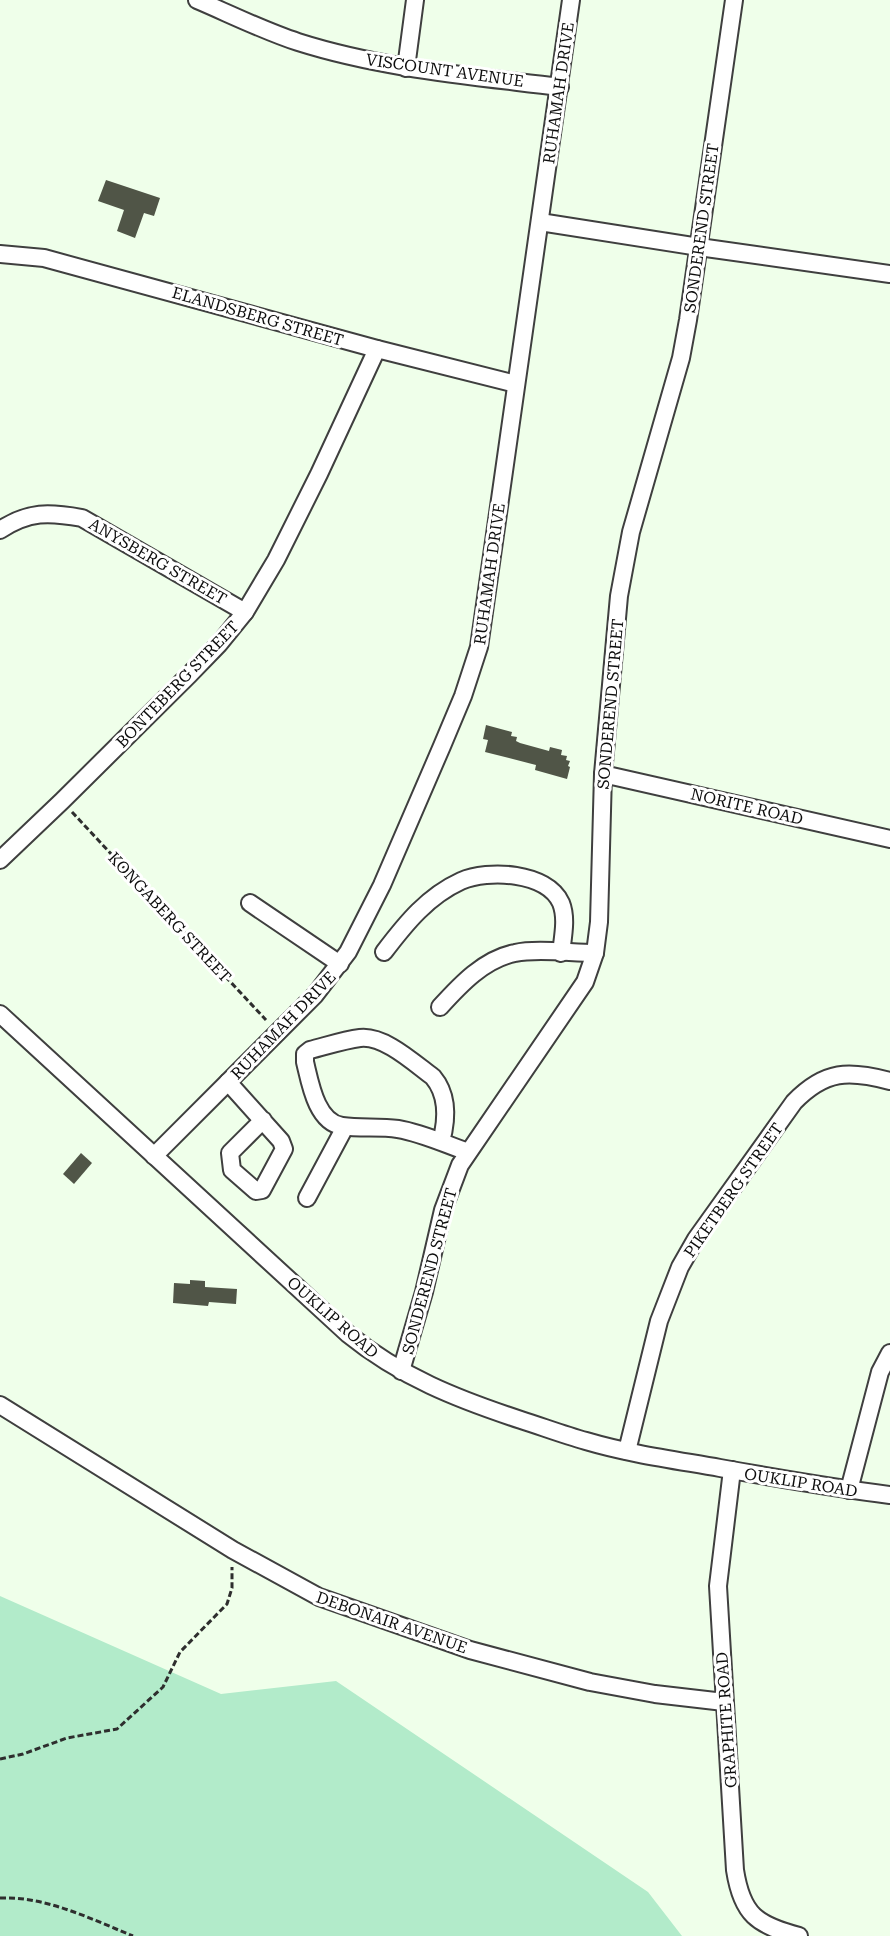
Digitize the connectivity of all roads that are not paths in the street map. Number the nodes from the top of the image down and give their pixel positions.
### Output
1 (197, 0) edge
2 (415, 0) edge
3 (571, 0) edge
4 (734, 0) edge
5 (406, 68) junction
6 (560, 87) junction
7 (540, 222) junction
8 (699, 247) junction
9 (0, 254) edge
10 (890, 274) edge
11 (377, 349) junction
12 (516, 384) junction
13 (0, 530) edge
14 (245, 612) junction
15 (603, 774) junction
16 (890, 839) edge
17 (0, 860) edge
18 (250, 903) dead end
19 (384, 952) dead end
20 (561, 953) junction
21 (595, 954) junction
22 (340, 963) junction
23 (440, 1008) dead end
24 (0, 1014) edge
25 (890, 1081) edge
26 (228, 1082) junction
27 (263, 1120) dead end
28 (345, 1127) junction
29 (441, 1142) junction
30 (468, 1152) junction
31 (154, 1156) junction
32 (307, 1198) dead end
33 (890, 1353) edge
34 (401, 1371) junction
35 (0, 1405) edge
36 (627, 1451) junction
37 (732, 1470) junction
38 (849, 1490) junction
39 (890, 1495) edge
40 (724, 1702) junction
41 (799, 1936) edge

1 - 5 street, VISCOUNT AVENUE
2 - 5 street
3 - 6 street, RUHAMAH DRIVE
4 - 8 street, SONDEREND STREET
5 - 6 street, VISCOUNT AVENUE
6 - 7 street, RUHAMAH DRIVE
7 - 8 street
7 - 12 street, RUHAMAH DRIVE
8 - 10 street
8 - 15 street, SONDEREND STREET
9 - 11 street, ELANDSBERG STREET
11 - 12 street, ELANDSBERG STREET
11 - 14 street, BONTEBERG STREET
12 - 22 street, RUHAMAH DRIVE
13 - 14 street, ANYSBERG STREET
14 - 17 street, BONTEBERG STREET
15 - 16 street, NORITE ROAD
15 - 21 street, SONDEREND STREET
18 - 22 street
19 - 20 street
20 - 21 street
20 - 23 street
21 - 30 street, SONDEREND STREET
22 - 26 street, RUHAMAH DRIVE
24 - 31 street, OUKLIP ROAD
25 - 36 street, PIKETBERG STREET
26 - 27 street
26 - 31 street, RUHAMAH DRIVE
28 - 29 street
28 - 29 street
28 - 32 street
29 - 30 street
30 - 34 street, SONDEREND STREET
31 - 34 street, OUKLIP ROAD
33 - 38 street
34 - 36 street, OUKLIP ROAD
35 - 40 street, DEBONAIR AVENUE
36 - 37 street, OUKLIP ROAD
37 - 38 street, OUKLIP ROAD
37 - 40 street, GRAPHITE ROAD
38 - 39 street, OUKLIP ROAD
40 - 41 street, GRAPHITE ROAD

